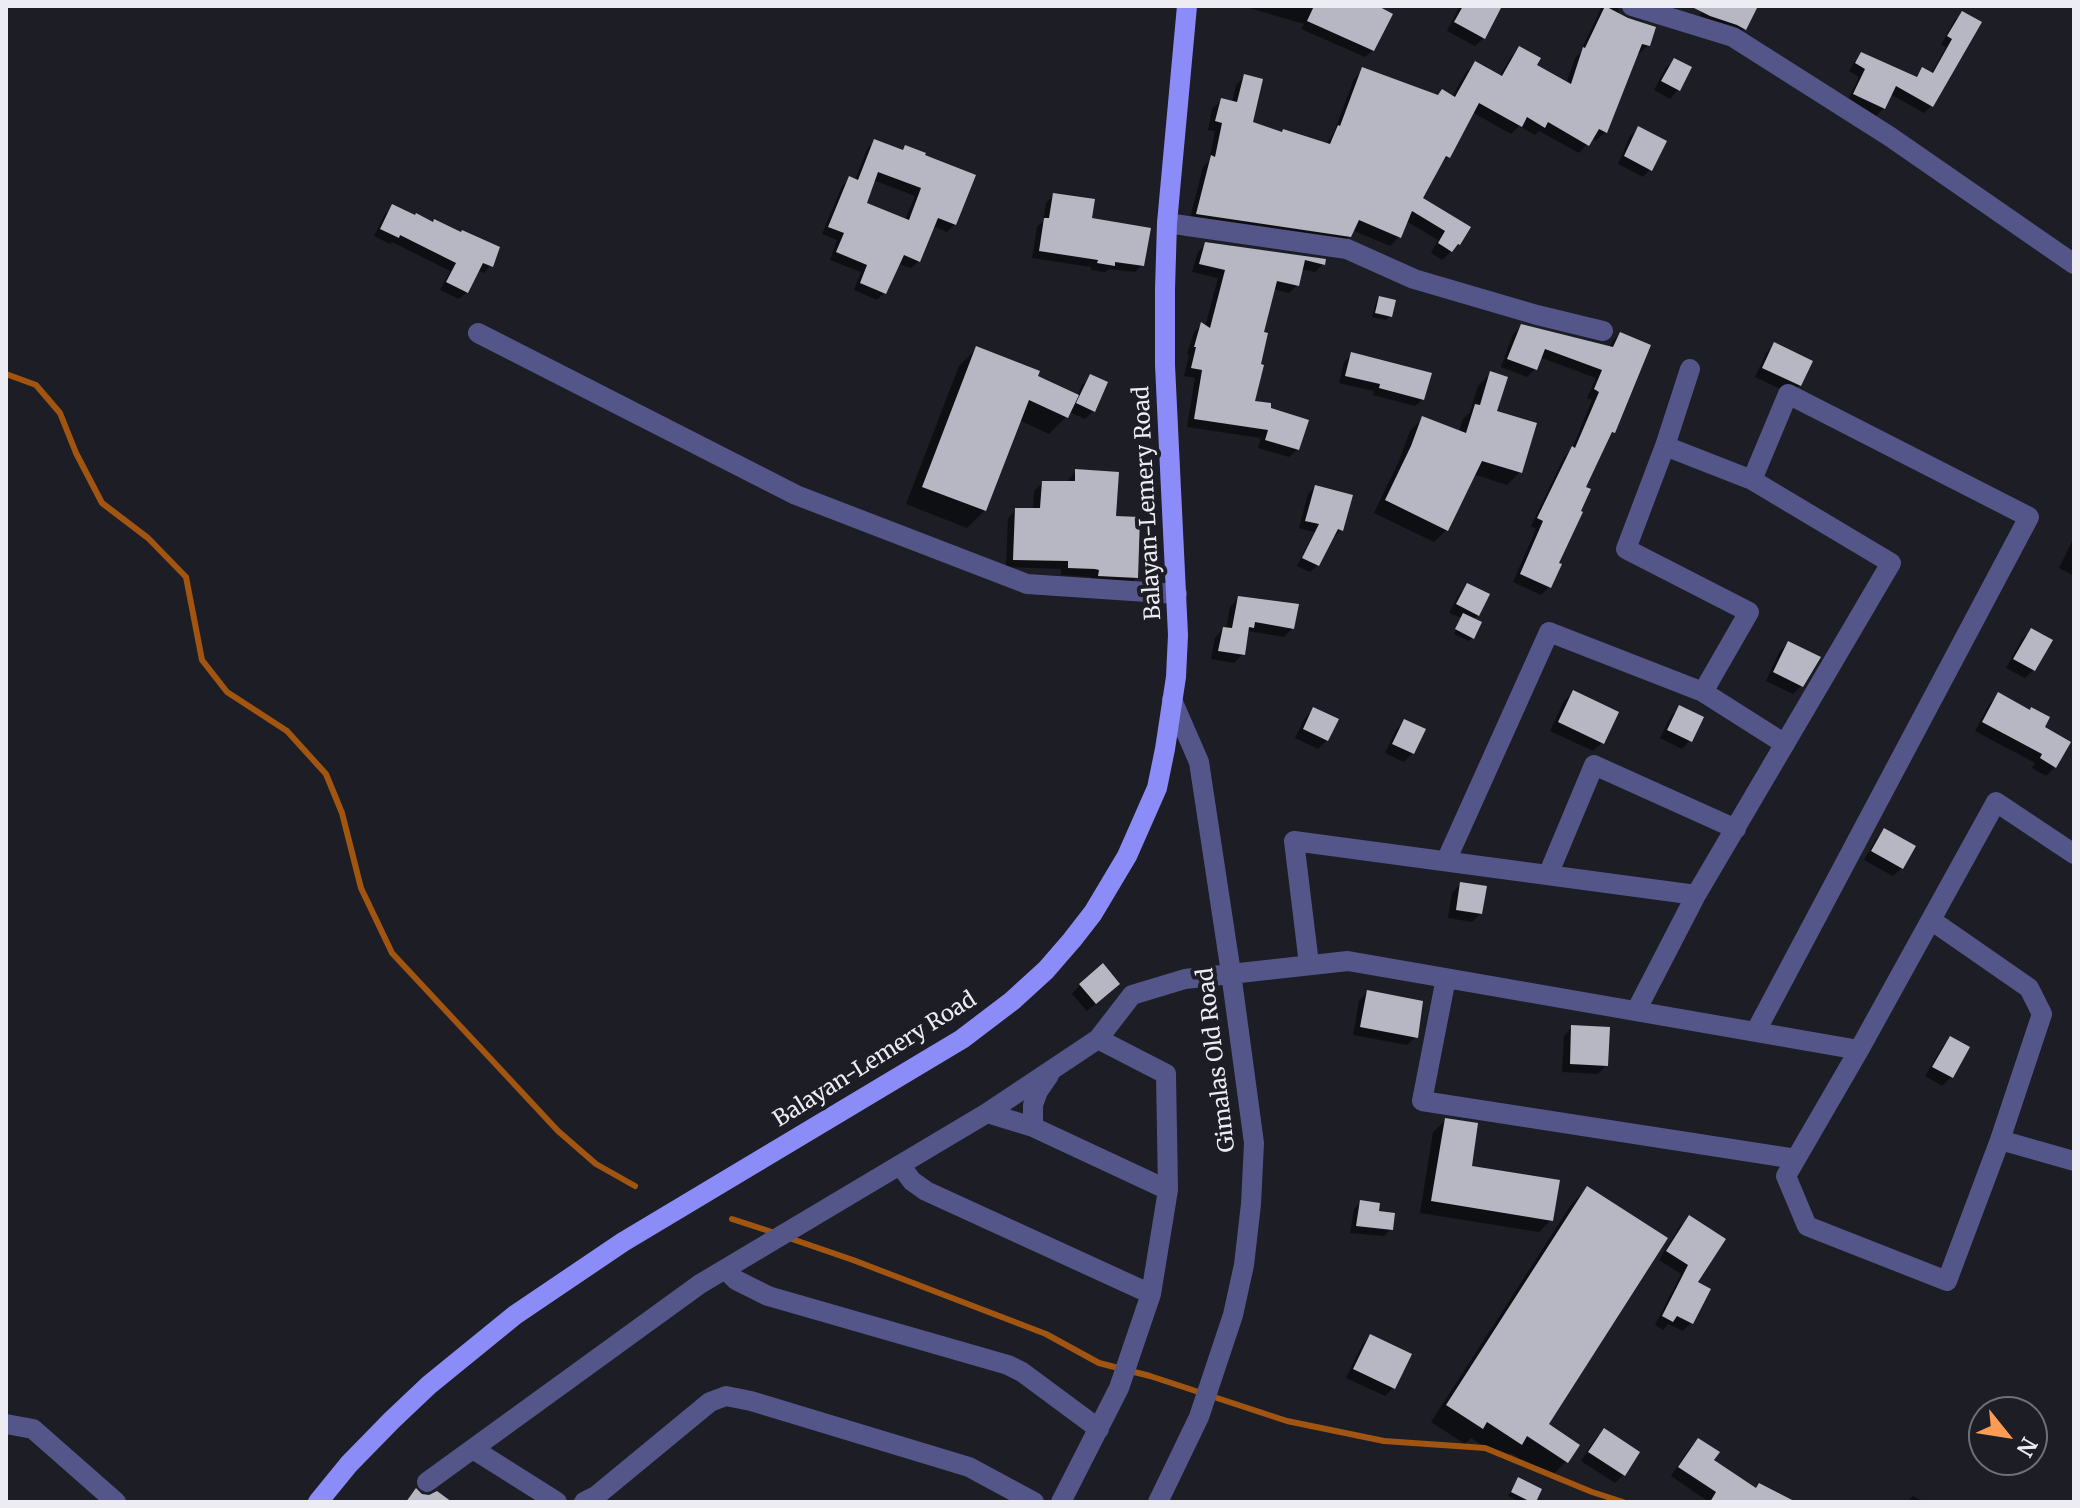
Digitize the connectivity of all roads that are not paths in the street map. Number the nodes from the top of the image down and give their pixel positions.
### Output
1 (1187, 6) edge
2 (1632, 6) edge
3 (1167, 223) junction
4 (2074, 264) edge
5 (1603, 331) dead end
6 (478, 333) dead end
7 (1690, 369) dead end
8 (1665, 446) junction
9 (1752, 480) junction
10 (1177, 594) junction
11 (1703, 692) junction
12 (1172, 700) junction
13 (1785, 744) junction
14 (1736, 829) junction
15 (2074, 854) edge
16 (1446, 861) junction
17 (1548, 875) junction
18 (1696, 895) junction
19 (1931, 920) junction
20 (1309, 964) junction
21 (1231, 973) junction
22 (1446, 978) junction
23 (1636, 1011) junction
24 (1756, 1031) junction
25 (1098, 1039) junction
26 (1859, 1050) junction
27 (1053, 1069) junction
28 (987, 1113) junction
29 (1033, 1127) junction
30 (2000, 1140) junction
31 (1796, 1159) junction
32 (2074, 1161) edge
33 (900, 1165) junction
34 (1168, 1190) junction
35 (725, 1269) junction
36 (1151, 1294) junction
37 (6, 1424) edge
38 (1099, 1429) junction
39 (473, 1449) junction
40 (427, 1482) dead end
41 (116, 1502) edge
42 (318, 1502) edge
43 (557, 1502) edge
44 (584, 1502) edge
45 (1034, 1502) edge
46 (1061, 1502) edge
47 (1158, 1502) edge

1 - 3 main road, Balayan-Lemery Road
2 - 4 street
3 - 5 street
3 - 10 main road, Balayan-Lemery Road
6 - 10 street
7 - 8 street
8 - 9 street
8 - 11 street
9 - 13 street
9 - 24 street
10 - 12 main road, Balayan-Lemery Road
11 - 13 street
11 - 16 street
12 - 21 street, Gimalas Old Road
12 - 42 main road, Balayan-Lemery Road
13 - 14 street
14 - 17 street
14 - 18 street
15 - 19 street
16 - 17 street
16 - 20 street
17 - 18 street
18 - 23 street
19 - 26 street
19 - 30 street
20 - 21 street
20 - 22 street
21 - 25 street
21 - 47 street, Gimalas Old Road
22 - 23 street
22 - 31 street
23 - 24 street
24 - 26 street
25 - 27 street
25 - 34 street
26 - 31 street
27 - 28 street
27 - 29 street
28 - 29 street
28 - 33 street
29 - 34 street
30 - 31 street
30 - 32 street
33 - 35 street
33 - 36 street
34 - 36 street
35 - 38 street
35 - 39 street
36 - 38 street
37 - 41 street
38 - 46 street
39 - 40 street
39 - 43 street
44 - 45 street

